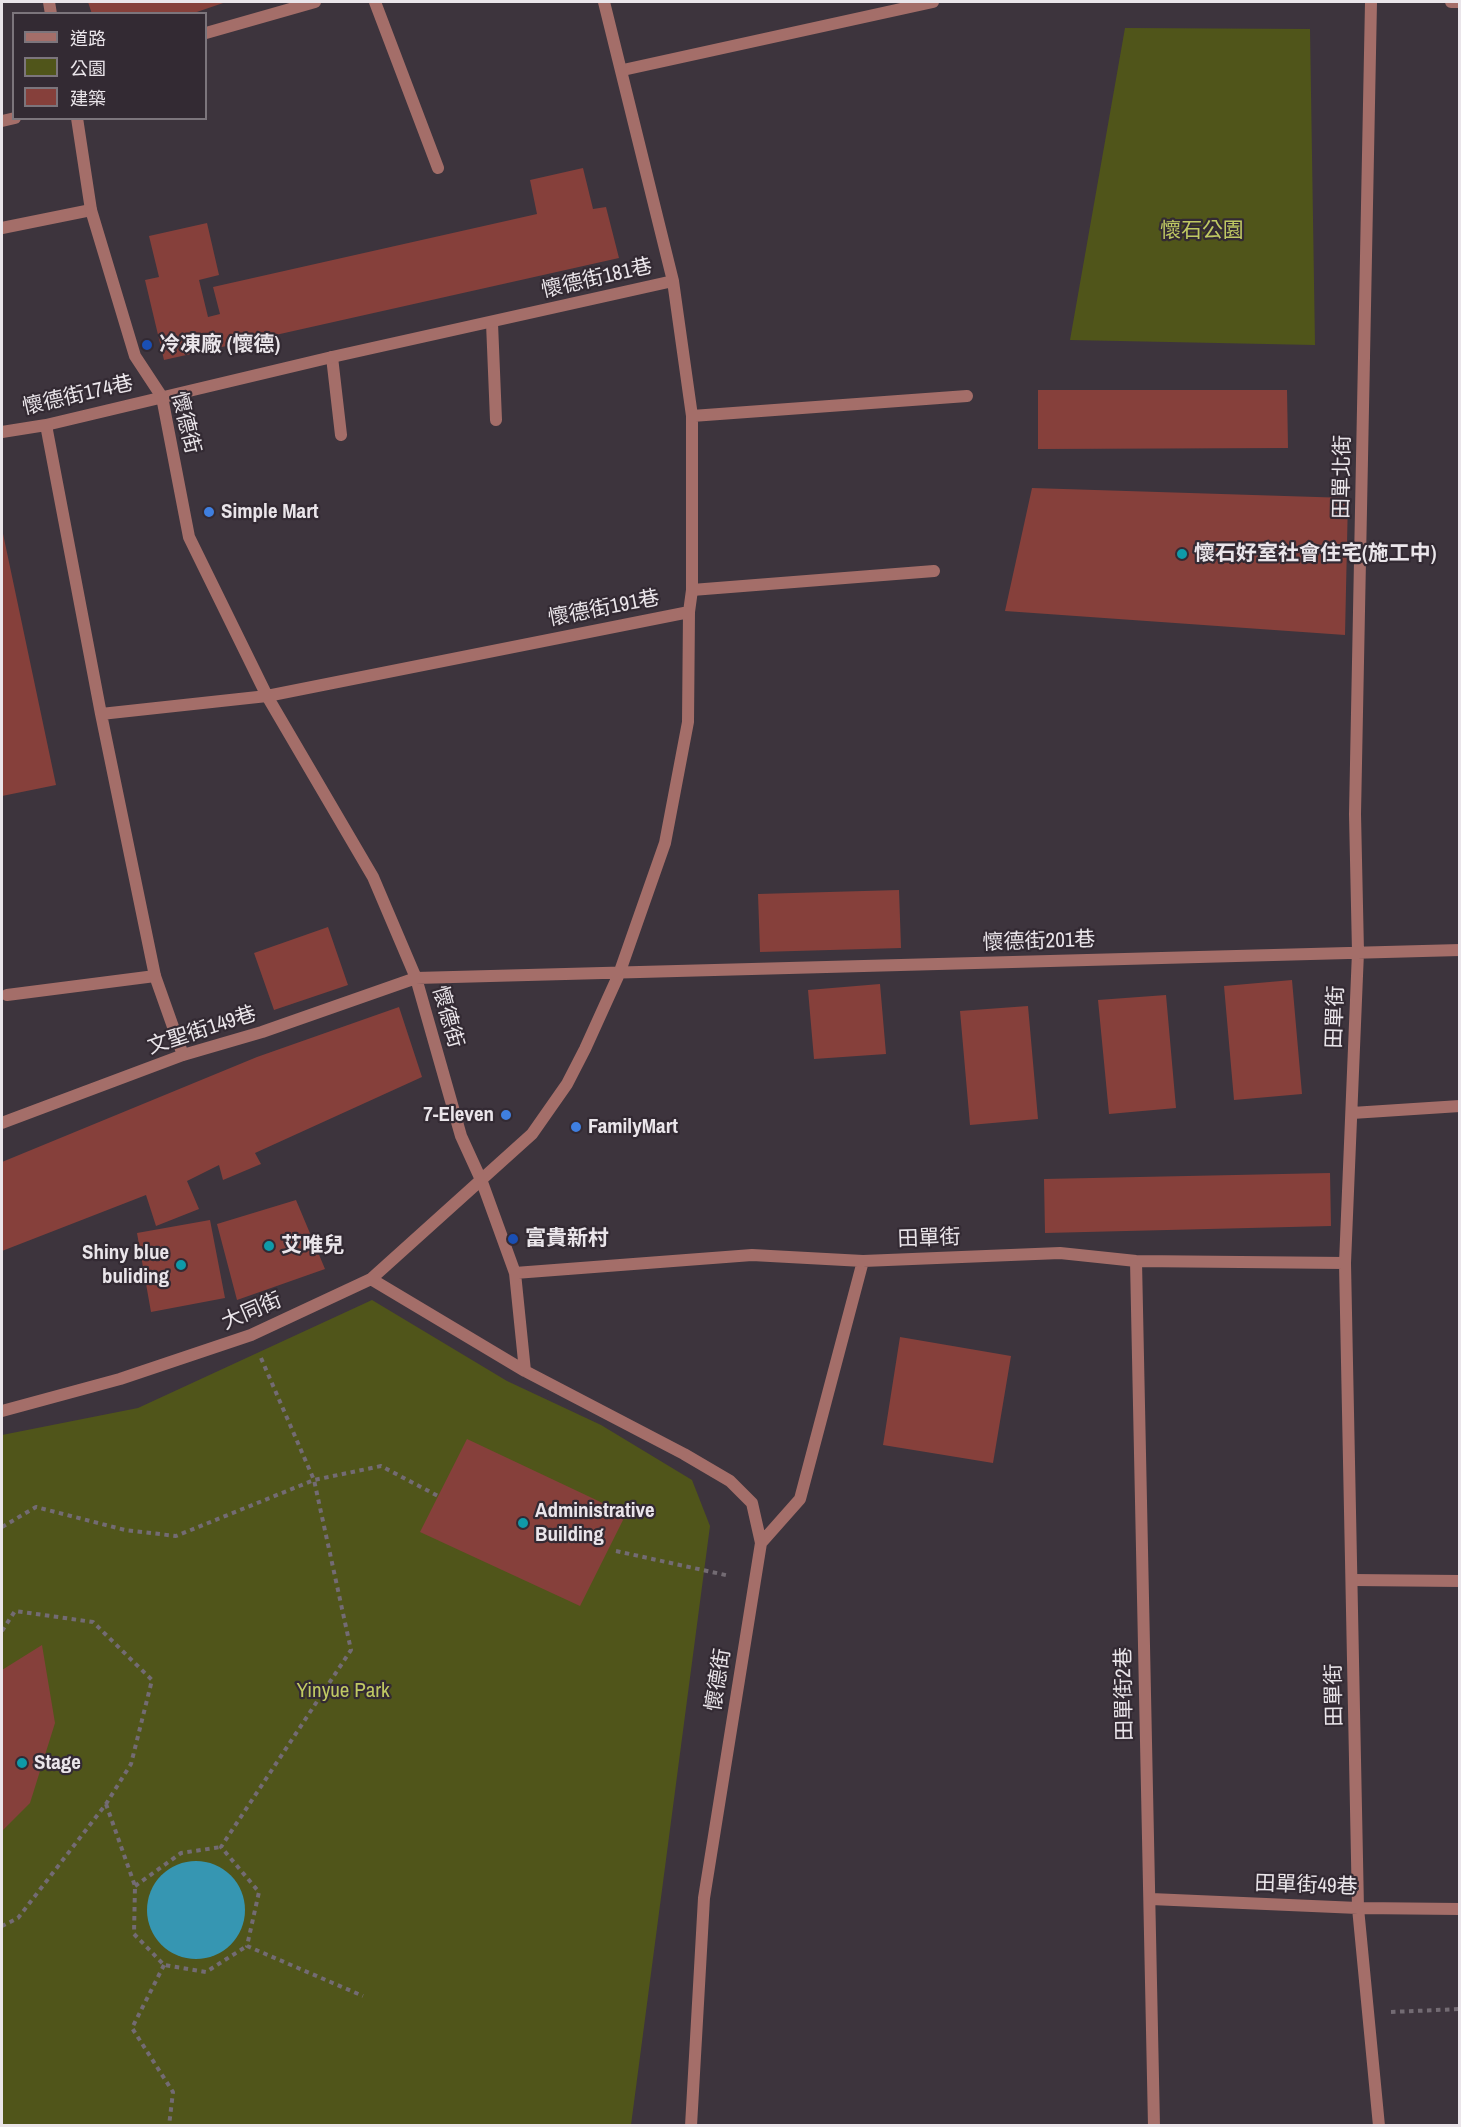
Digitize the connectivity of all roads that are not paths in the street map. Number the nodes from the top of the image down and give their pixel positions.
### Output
1 (315, 2) edge
2 (375, 2) edge
3 (604, 2) edge
4 (933, 2) edge
5 (1371, 2) edge
6 (1451, 2) edge
7 (1460, 2) edge
8 (207, 33) edge
9 (623, 70) junction
10 (77, 120) edge
11 (438, 168) dead end
12 (91, 210) junction
13 (2, 228) edge
14 (673, 281) junction
15 (492, 323) junction
16 (332, 357) junction
17 (968, 396) dead end
18 (162, 397) junction
19 (692, 416) junction
20 (496, 420) dead end
21 (46, 425) junction
22 (2, 432) edge
23 (341, 435) dead end
24 (934, 571) dead end
25 (692, 590) junction
26 (688, 612) junction
27 (267, 696) junction
28 (101, 714) junction
29 (1460, 950) edge
30 (1358, 952) junction
31 (619, 974) junction
32 (155, 976) junction
33 (416, 978) junction
34 (7, 995) dead end
35 (183, 1055) junction
36 (1460, 1106) edge
37 (1352, 1113) junction
38 (2, 1123) edge
39 (482, 1182) junction
40 (863, 1261) junction
41 (1136, 1261) junction
42 (1345, 1263) junction
43 (515, 1273) junction
44 (371, 1279) junction
45 (525, 1371) junction
46 (2, 1411) edge
47 (761, 1543) junction
48 (1353, 1580) junction
49 (1460, 1581) edge
50 (1151, 1899) junction
51 (1358, 1908) junction
52 (1460, 1909) edge
53 (691, 2126) edge
54 (1154, 2126) edge
55 (1378, 2126) edge

1 - 8 street
2 - 11 street
3 - 9 street
4 - 9 street
5 - 30 street, 田單北街
6 - 7 street
9 - 14 street
10 - 12 street, 懷德街
12 - 13 street
12 - 18 street, 懷德街
14 - 15 street, 懷德街181巷
14 - 19 street, 懷德街181巷
15 - 16 street, 懷德街181巷
15 - 20 street
16 - 18 street, 懷德街181巷
16 - 23 street
17 - 19 street
18 - 21 street, 懷德街174巷
18 - 27 street, 懷德街
19 - 25 street, 懷德街181巷
21 - 22 street, 懷德街174巷
21 - 28 street
24 - 25 street
25 - 26 street, 懷德街191巷
26 - 27 street, 懷德街191巷
26 - 31 street, 大同街
27 - 28 street
27 - 33 street, 懷德街
28 - 32 street
29 - 30 street, 懷德街201巷
30 - 31 street, 懷德街201巷
30 - 37 street, 田單街
31 - 33 street, 懷德街201巷
31 - 39 street, 大同街
32 - 34 street
32 - 35 street
33 - 35 street, 文聖街149巷
33 - 39 street, 懷德街
35 - 38 street, 文聖街149巷
36 - 37 street
37 - 42 street, 田單街
39 - 43 street, 懷德街
39 - 44 street, 大同街
40 - 41 street, 田單街
40 - 43 street, 田單街
40 - 47 street
41 - 42 street, 田單街
41 - 50 street, 田單街2巷
42 - 48 street, 田單街
43 - 45 street, 懷德街
44 - 45 street, 懷德街
44 - 46 street, 大同街
45 - 47 street, 懷德街
47 - 53 street, 懷德街
48 - 49 street
48 - 51 street, 田單街
50 - 51 street, 田單街49巷
50 - 54 street, 田單街2巷
51 - 52 street, 田單街49巷
51 - 55 street, 田單街

